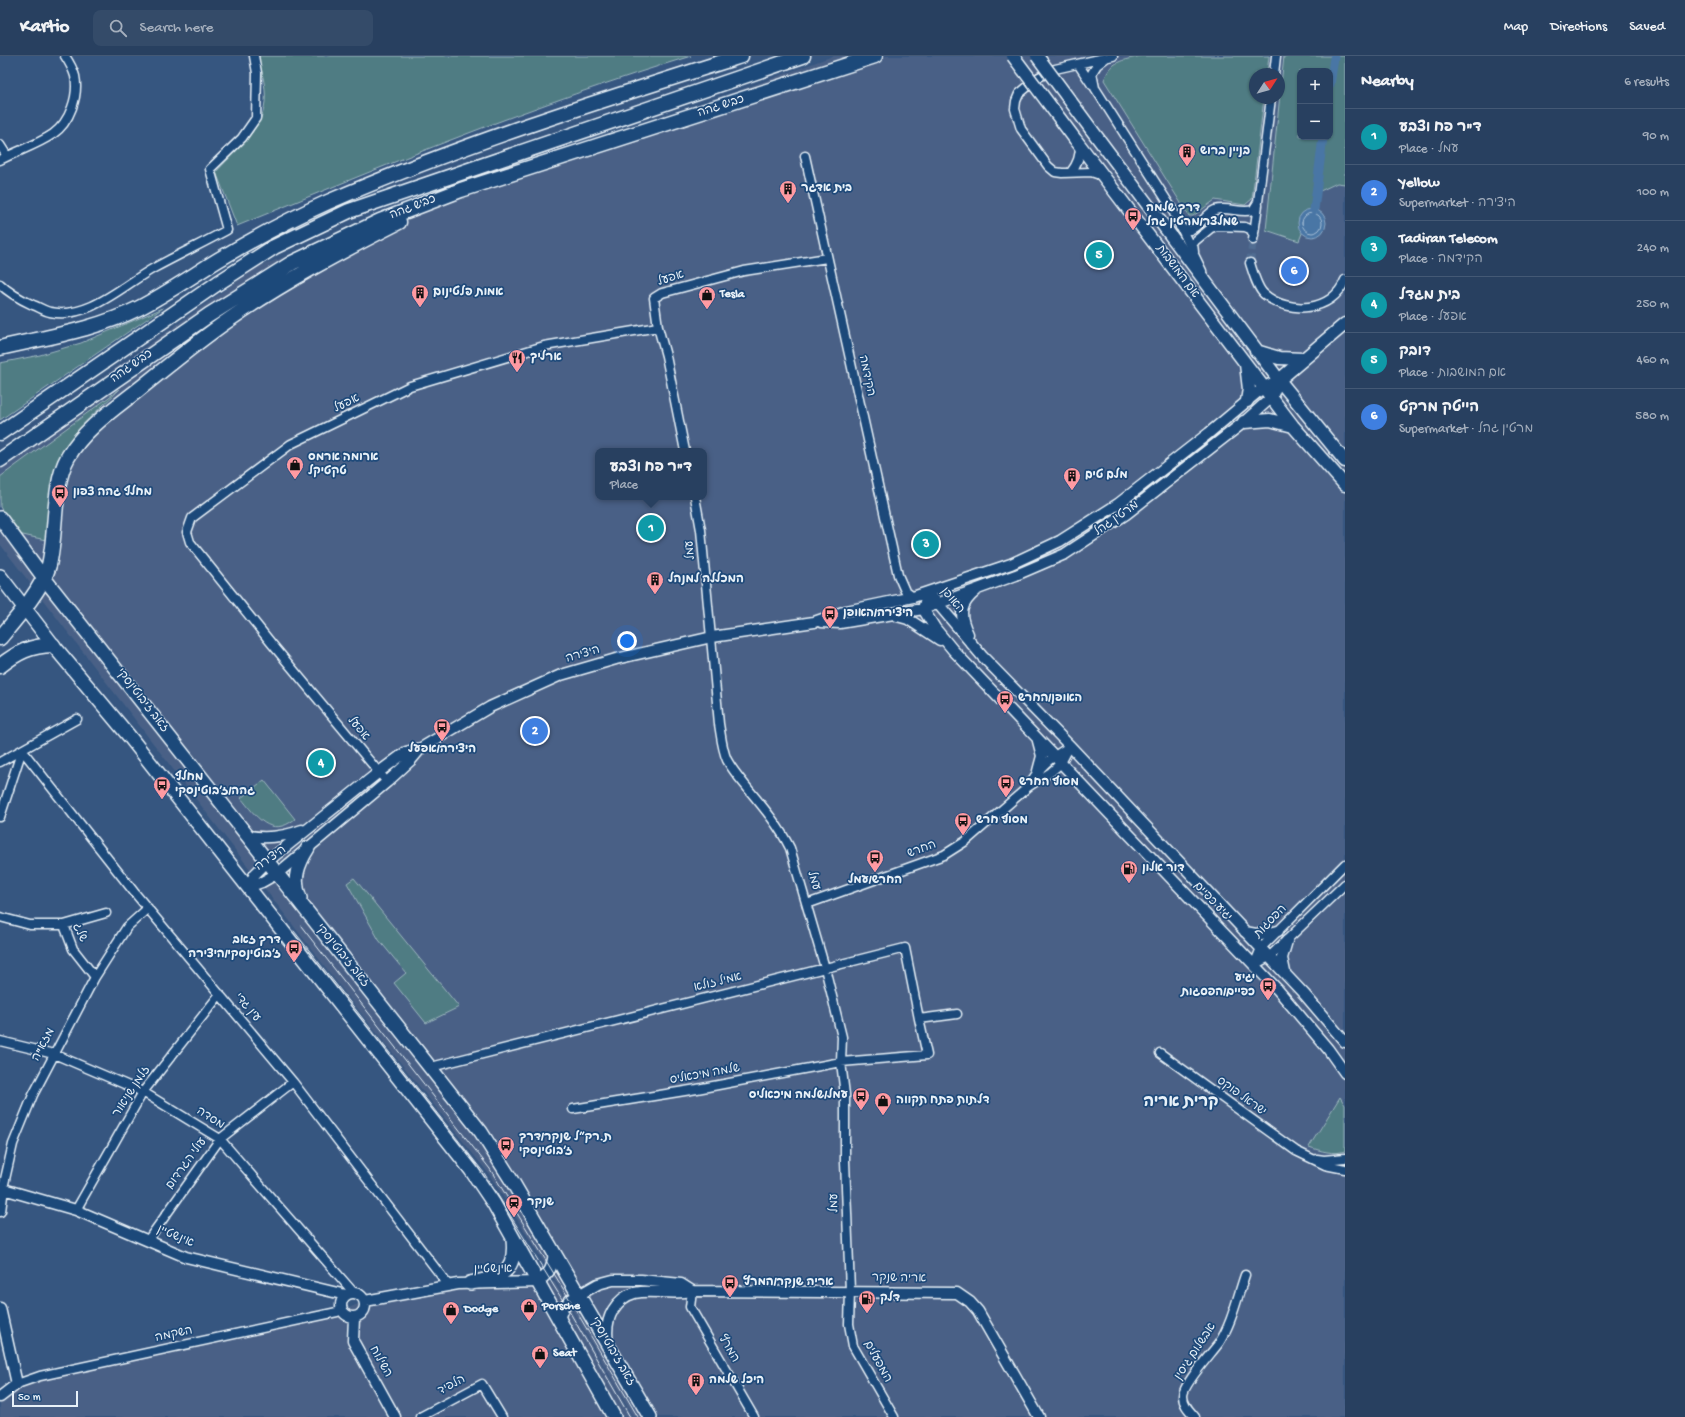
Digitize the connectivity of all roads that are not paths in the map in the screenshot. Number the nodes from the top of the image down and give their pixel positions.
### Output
1 (65, 56) edge
2 (254, 56) edge
3 (741, 56) edge
4 (803, 56) edge
5 (875, 56) edge
6 (1013, 56) edge
7 (1037, 56) edge
8 (1276, 56) edge
9 (1109, 57) edge
10 (1078, 64) junction
11 (1275, 68) edge
12 (1094, 88) junction
13 (1270, 104) edge
14 (1078, 142) junction
15 (0, 145) edge
16 (805, 156) dead end
17 (4, 158) edge
18 (1071, 172) junction
19 (1105, 177) junction
20 (472, 186) junction
21 (1258, 202) junction
22 (1180, 227) junction
23 (1194, 255) junction
24 (827, 258) junction
25 (1250, 263) tunnel mouth
26 (1345, 280) edge
27 (0, 284) edge
28 (1214, 295) junction
29 (1345, 324) edge
30 (658, 327) junction
31 (37, 340) junction
32 (0, 342) edge
33 (0, 348) edge
34 (1256, 350) junction
35 (1303, 359) junction
36 (1246, 363) junction
37 (1279, 380) junction
38 (1264, 387) junction
39 (1272, 397) junction
40 (1247, 401) junction
41 (1244, 422) junction
42 (1293, 426) junction
43 (0, 433) edge
44 (684, 448) edge
45 (0, 460) edge
46 (1345, 460) edge
47 (1345, 485) edge
48 (696, 500) edge
49 (0, 518) edge
50 (0, 576) edge
51 (44, 578) junction
52 (978, 589) junction
53 (928, 592) junction
54 (912, 597) junction
55 (938, 604) junction
56 (24, 608) junction
57 (923, 609) junction
58 (893, 615) junction
59 (814, 622) junction
60 (712, 637) junction
61 (0, 638) edge
62 (53, 645) junction
63 (952, 650) junction
64 (982, 656) junction
65 (0, 666) edge
66 (77, 719) dead end
67 (1036, 737) junction
68 (1070, 746) junction
69 (421, 748) junction
70 (22, 750) junction
71 (1053, 755) junction
72 (0, 762) edge
73 (1061, 763) junction
74 (1038, 771) junction
75 (378, 772) junction
76 (387, 782) junction
77 (1028, 788) junction
78 (0, 817) edge
79 (310, 828) junction
80 (249, 836) junction
81 (308, 848) junction
82 (268, 861) junction
83 (1345, 864) edge
84 (278, 873) junction
85 (1345, 884) edge
86 (248, 888) junction
87 (807, 904) junction
88 (148, 908) junction
89 (106, 913) dead end
90 (310, 915) junction
91 (0, 917) edge
92 (64, 925) junction
93 (1278, 931) junction
94 (1245, 932) junction
95 (1287, 942) junction
96 (1261, 948) junction
97 (1269, 957) junction
98 (1254, 965) junction
99 (825, 968) junction
100 (95, 976) junction
101 (1287, 976) junction
102 (220, 994) junction
103 (957, 1014) dead end
104 (920, 1019) junction
105 (0, 1041) edge
106 (1345, 1042) edge
107 (1160, 1053) dead end
108 (54, 1054) junction
109 (841, 1062) junction
110 (431, 1067) junction
111 (1345, 1073) edge
112 (293, 1082) junction
113 (143, 1092) junction
114 (573, 1109) dead end
115 (220, 1139) junction
116 (1310, 1158) junction
117 (1345, 1158) edge
118 (1345, 1169) edge
119 (2, 1188) edge
120 (76, 1210) junction
121 (0, 1211) edge
122 (513, 1238) junction
123 (148, 1240) junction
124 (554, 1252) junction
125 (1245, 1275) dead end
126 (538, 1282) junction
127 (470, 1283) junction
128 (448, 1286) junction
129 (692, 1291) junction
130 (850, 1291) junction
131 (350, 1294) junction
132 (579, 1294) junction
133 (365, 1301) junction
134 (0, 1308) edge
135 (337, 1312) dead end
136 (354, 1318) junction
137 (562, 1325) junction
138 (608, 1345) junction
139 (17, 1384) junction
140 (0, 1398) edge
141 (395, 1417) edge
142 (420, 1417) edge
143 (502, 1417) edge
144 (614, 1417) edge
145 (650, 1417) edge
146 (754, 1417) edge
147 (894, 1417) edge
148 (1038, 1417) edge
149 (1195, 1417) edge

1 - 17 street
2 - 27 street
3 - 31 highway
4 - 43 highway, כביש גהה
5 - 20 highway, כביש גהה
6 - 14 main road, אם המושבות, bridge
7 - 28 main road, אם המושבות, bridge
8 - 11 street
9 - 10 street
9 - 12 street
10 - 12 street
10 - 18 street
12 - 22 street
13 - 21 street
14 - 18 street
14 - 19 main road, אם המושבות
15 - 17 street
16 - 24 street, הקידמה
18 - 19 street
19 - 36 main road, אם המושבות
20 - 45 highway, כביש גהה
20 - 51 highway
21 - 22 street
21 - 23 street
22 - 23 street
23 - 28 street
24 - 30 street, אפעל
24 - 54 street, הקידמה
25 - 26 street
28 - 34 main road, אם המושבות
29 - 35 main road, מרטין גהל
30 - 44 street
30 - 75 street, אפעל
31 - 32 highway
31 - 33 highway
34 - 35 main road
34 - 37 main road, אם המושבות
35 - 37 main road, מרטין גהל
36 - 38 main road, אם המושבות
36 - 40 main road
37 - 38 street, מרטין גהל
37 - 39 street, מרטין גהל
37 - 46 main road, אם המושבות
38 - 39 main road, אם המושבות
38 - 40 street, מרטין גהל
39 - 41 street, מרטין גהל
39 - 42 main road, אם המושבות
40 - 53 street, מרטין גהל
41 - 42 main road
41 - 52 street, מרטין גהל
42 - 47 main road, אם המושבות
48 - 60 street, עמל
49 - 51 main road, זאב ז'בוטינסקי
50 - 56 main road
51 - 56 highway
51 - 80 main road, זאב ז'בוטינסקי
52 - 55 street, מרטין גהל
52 - 64 street
53 - 54 street, היצירה
53 - 55 street, האופן
53 - 57 street, האופן
54 - 59 street, היצירה
55 - 57 street, מרטין גהל
55 - 64 street, האופן
56 - 61 highway
56 - 62 main road
57 - 58 street, היצירה
57 - 63 street
58 - 59 street, היצירה
58 - 63 street
59 - 60 street, היצירה
60 - 69 street, היצירה
60 - 87 street, עמל
62 - 65 highway
62 - 86 main road
63 - 67 street
64 - 68 street, האופן
66 - 70 street
67 - 71 street
67 - 74 street
68 - 71 street, החרש
68 - 73 street, החרש
68 - 94 street, יגיע כפיים
69 - 75 street, היצירה
69 - 76 street, היצירה
70 - 72 street
70 - 78 street
70 - 88 street, עין גדי
71 - 73 street, יגיע כפיים
71 - 74 street, החרש
73 - 77 street, החרש
73 - 98 street, יגיע כפיים
74 - 77 street, החרש
75 - 76 street, אפעל
75 - 79 street, היצירה
76 - 81 street, היצירה
77 - 87 street, החרש
79 - 80 street
79 - 82 street, היצירה
80 - 82 main road, זאב ז'בוטינסקי
81 - 84 street, היצירה
81 - 90 main road
82 - 84 main road, זאב ז'בוטינסקי
82 - 86 street, היצירה
83 - 93 street, הפסגות
84 - 86 street, היצירה
84 - 90 main road, זאב ז'בוטינסקי
85 - 95 street, הפסגות
86 - 122 main road
87 - 99 street, עמל
88 - 100 street, מזא"ה
88 - 102 street, עין גדי
89 - 92 street
90 - 110 main road, זאב ז'בוטינסקי
91 - 92 street, שלג
92 - 100 street, שלג
93 - 94 street
93 - 96 street, הפסגות
94 - 96 street, יגיע כפיים
95 - 97 street, הפסגות
95 - 101 street
96 - 97 street, יגיע כפיים
96 - 98 street, הפסגות
97 - 98 street, הפסגות
97 - 101 street, יגיע כפיים
98 - 111 street, יגיע כפיים
99 - 104 street, אמיל זולא
99 - 109 street, עמל
99 - 110 street, אמיל זולא
100 - 108 street, מזא"ה
101 - 106 street, יגיע כפיים
102 - 112 street, עין גדי
102 - 113 street, זלמן שניאור
103 - 104 street
104 - 109 street, שלמה מיכאליס
105 - 108 street, מסדה
107 - 116 street, ישראל פוקס
108 - 113 street, מסדה
108 - 119 street, מזא"ה
109 - 114 street, שלמה מיכאליס
109 - 130 street, עמל
110 - 124 main road, זאב ז'בוטינסקי
112 - 115 street, עולי הגרדום
112 - 128 street, עין גדי
113 - 115 street, מסדה
113 - 120 street, זלמן שניאור
115 - 123 street, עולי הגרדום
115 - 131 street, מסדה
116 - 117 street, ישראל פוקס
116 - 118 street, ישראל פוקס
119 - 120 street, אינשטיין
119 - 121 street, מזא"ה
120 - 123 street, אינשטיין
122 - 126 main road
122 - 127 main road
123 - 131 street, אינשטיין
124 - 126 street
124 - 132 main road, זאב ז'בוטינסקי
125 - 149 street, אבשלום גיסין
126 - 127 street, אינשטיין
126 - 137 main road
127 - 128 street, אינשטיין
128 - 133 street, אינשטיין
129 - 130 street, אריה שנקר
129 - 132 street, אריה שנקר
129 - 138 street, אריה שנקר
129 - 146 street, המרץ
130 - 147 street, המפעלים
130 - 148 street, אריה שנקר
131 - 133 street
131 - 136 street
132 - 137 street, אריה שנקר
132 - 138 main road, זאב ז'בוטינסקי
133 - 136 street
134 - 139 street
135 - 139 street, השקמה
136 - 141 street, השילוח
137 - 144 main road
138 - 145 main road, זאב ז'בוטינסקי
139 - 140 street
142 - 143 street, הלפיד

